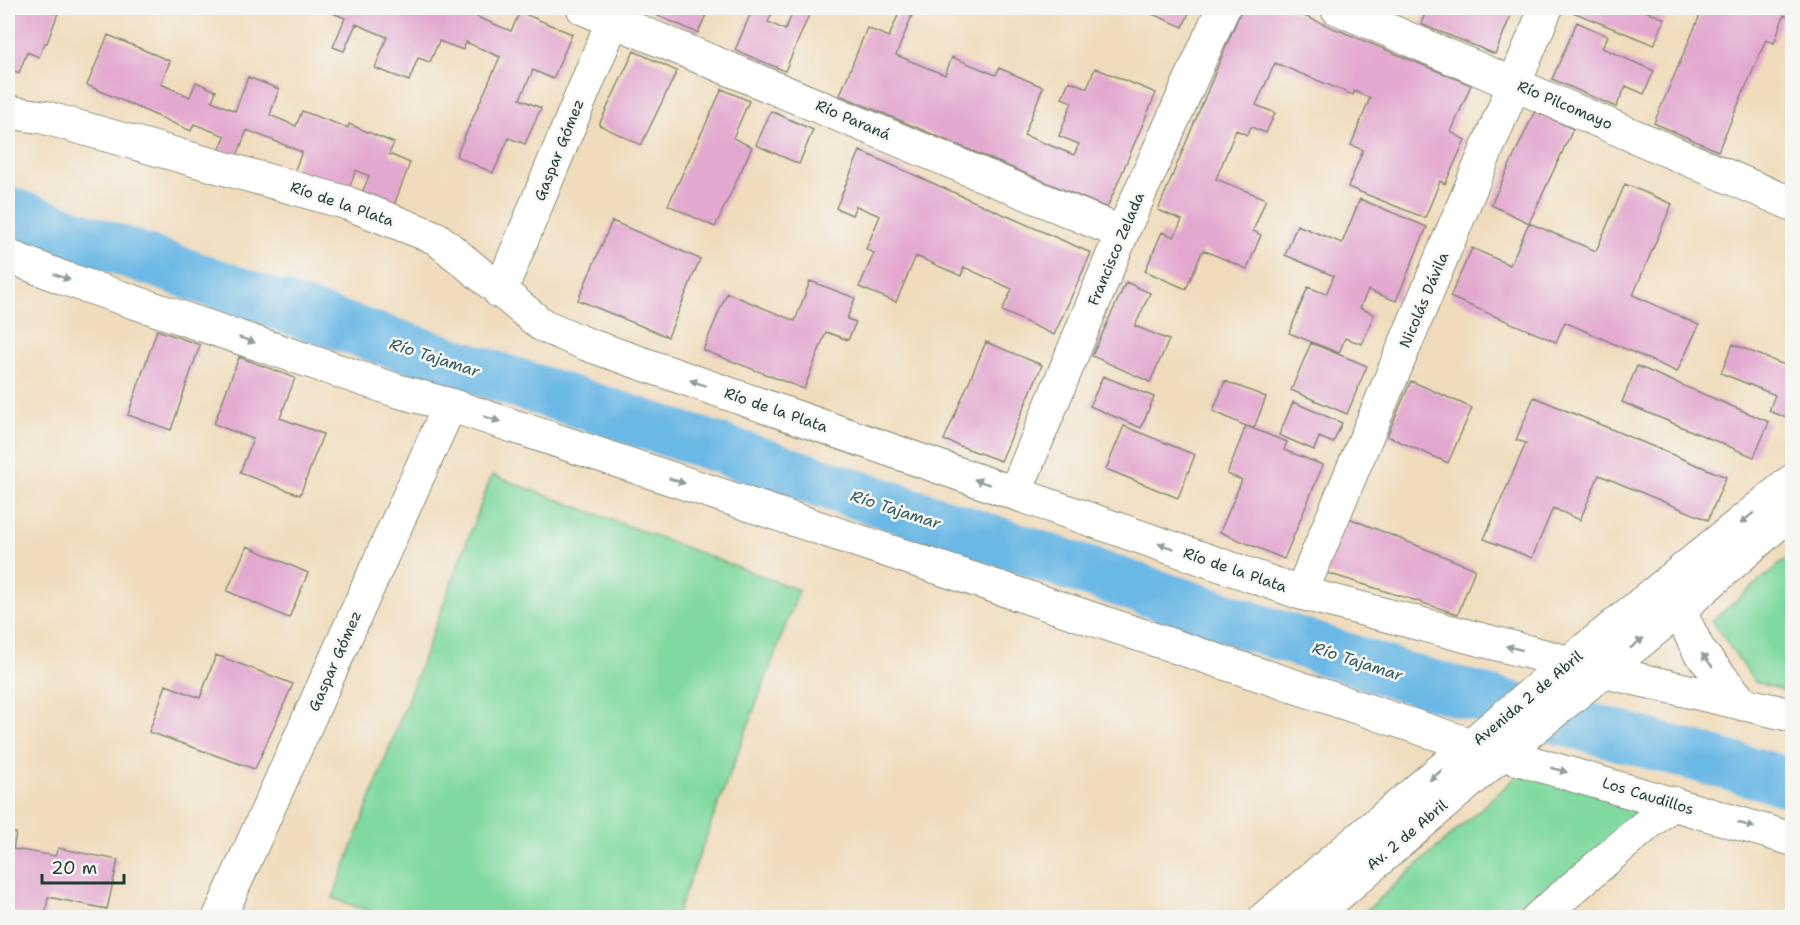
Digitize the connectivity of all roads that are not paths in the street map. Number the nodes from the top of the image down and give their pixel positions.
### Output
1 (1223, 8) edge
2 (1337, 8) edge
3 (1546, 8) edge
4 (605, 12) edge
5 (1515, 83) junction
6 (8, 112) edge
7 (1792, 204) edge
8 (1122, 233) junction
9 (8, 256) edge
10 (500, 292) junction
11 (450, 405) junction
12 (1792, 482) edge
13 (1015, 494) junction
14 (1792, 511) edge
15 (1301, 593) junction
16 (1679, 610) junction
17 (1602, 671) junction
18 (1565, 679) junction
19 (1743, 704) junction
20 (1792, 715) edge
21 (1485, 745) junction
22 (1672, 804) junction
23 (1792, 839) edge
24 (219, 918) edge
25 (1265, 918) edge
26 (1311, 918) edge
27 (1538, 918) edge

1 - 8 street, Francisco Zelada
2 - 5 street, Río Pilcomayo
3 - 5 street, Nicolás Dávila
4 - 8 street, Río Paraná
4 - 10 street, Gaspar Gómez
5 - 7 street, Río Pilcomayo
5 - 15 street, Nicolás Dávila
6 - 10 street, Río de la Plata
8 - 13 street, Francisco Zelada
9 -> 11 street, Los Caudillos
13 -> 10 street, Río de la Plata
11 -> 21 street, Los Caudillos
11 - 24 street, Gaspar Gómez
12 -> 18 street, Avenida 2 de Abril
15 -> 13 street, Río de la Plata
14 - 16 street, Avenida 2 de Abril
18 -> 15 street, Río de la Plata
17 -> 16 street, Avenida 2 de Abril
19 -> 16 street
17 - 18 street, Avenida 2 de Abril
17 - 19 street
18 - 21 street, Avenida 2 de Abril
19 - 20 street
21 -> 22 street, Los Caudillos
21 -> 25 street, Avenida 2 de Abril
21 - 26 street, Av. 2 de Abril
22 -> 23 street, Los Caudillos
22 - 27 street

